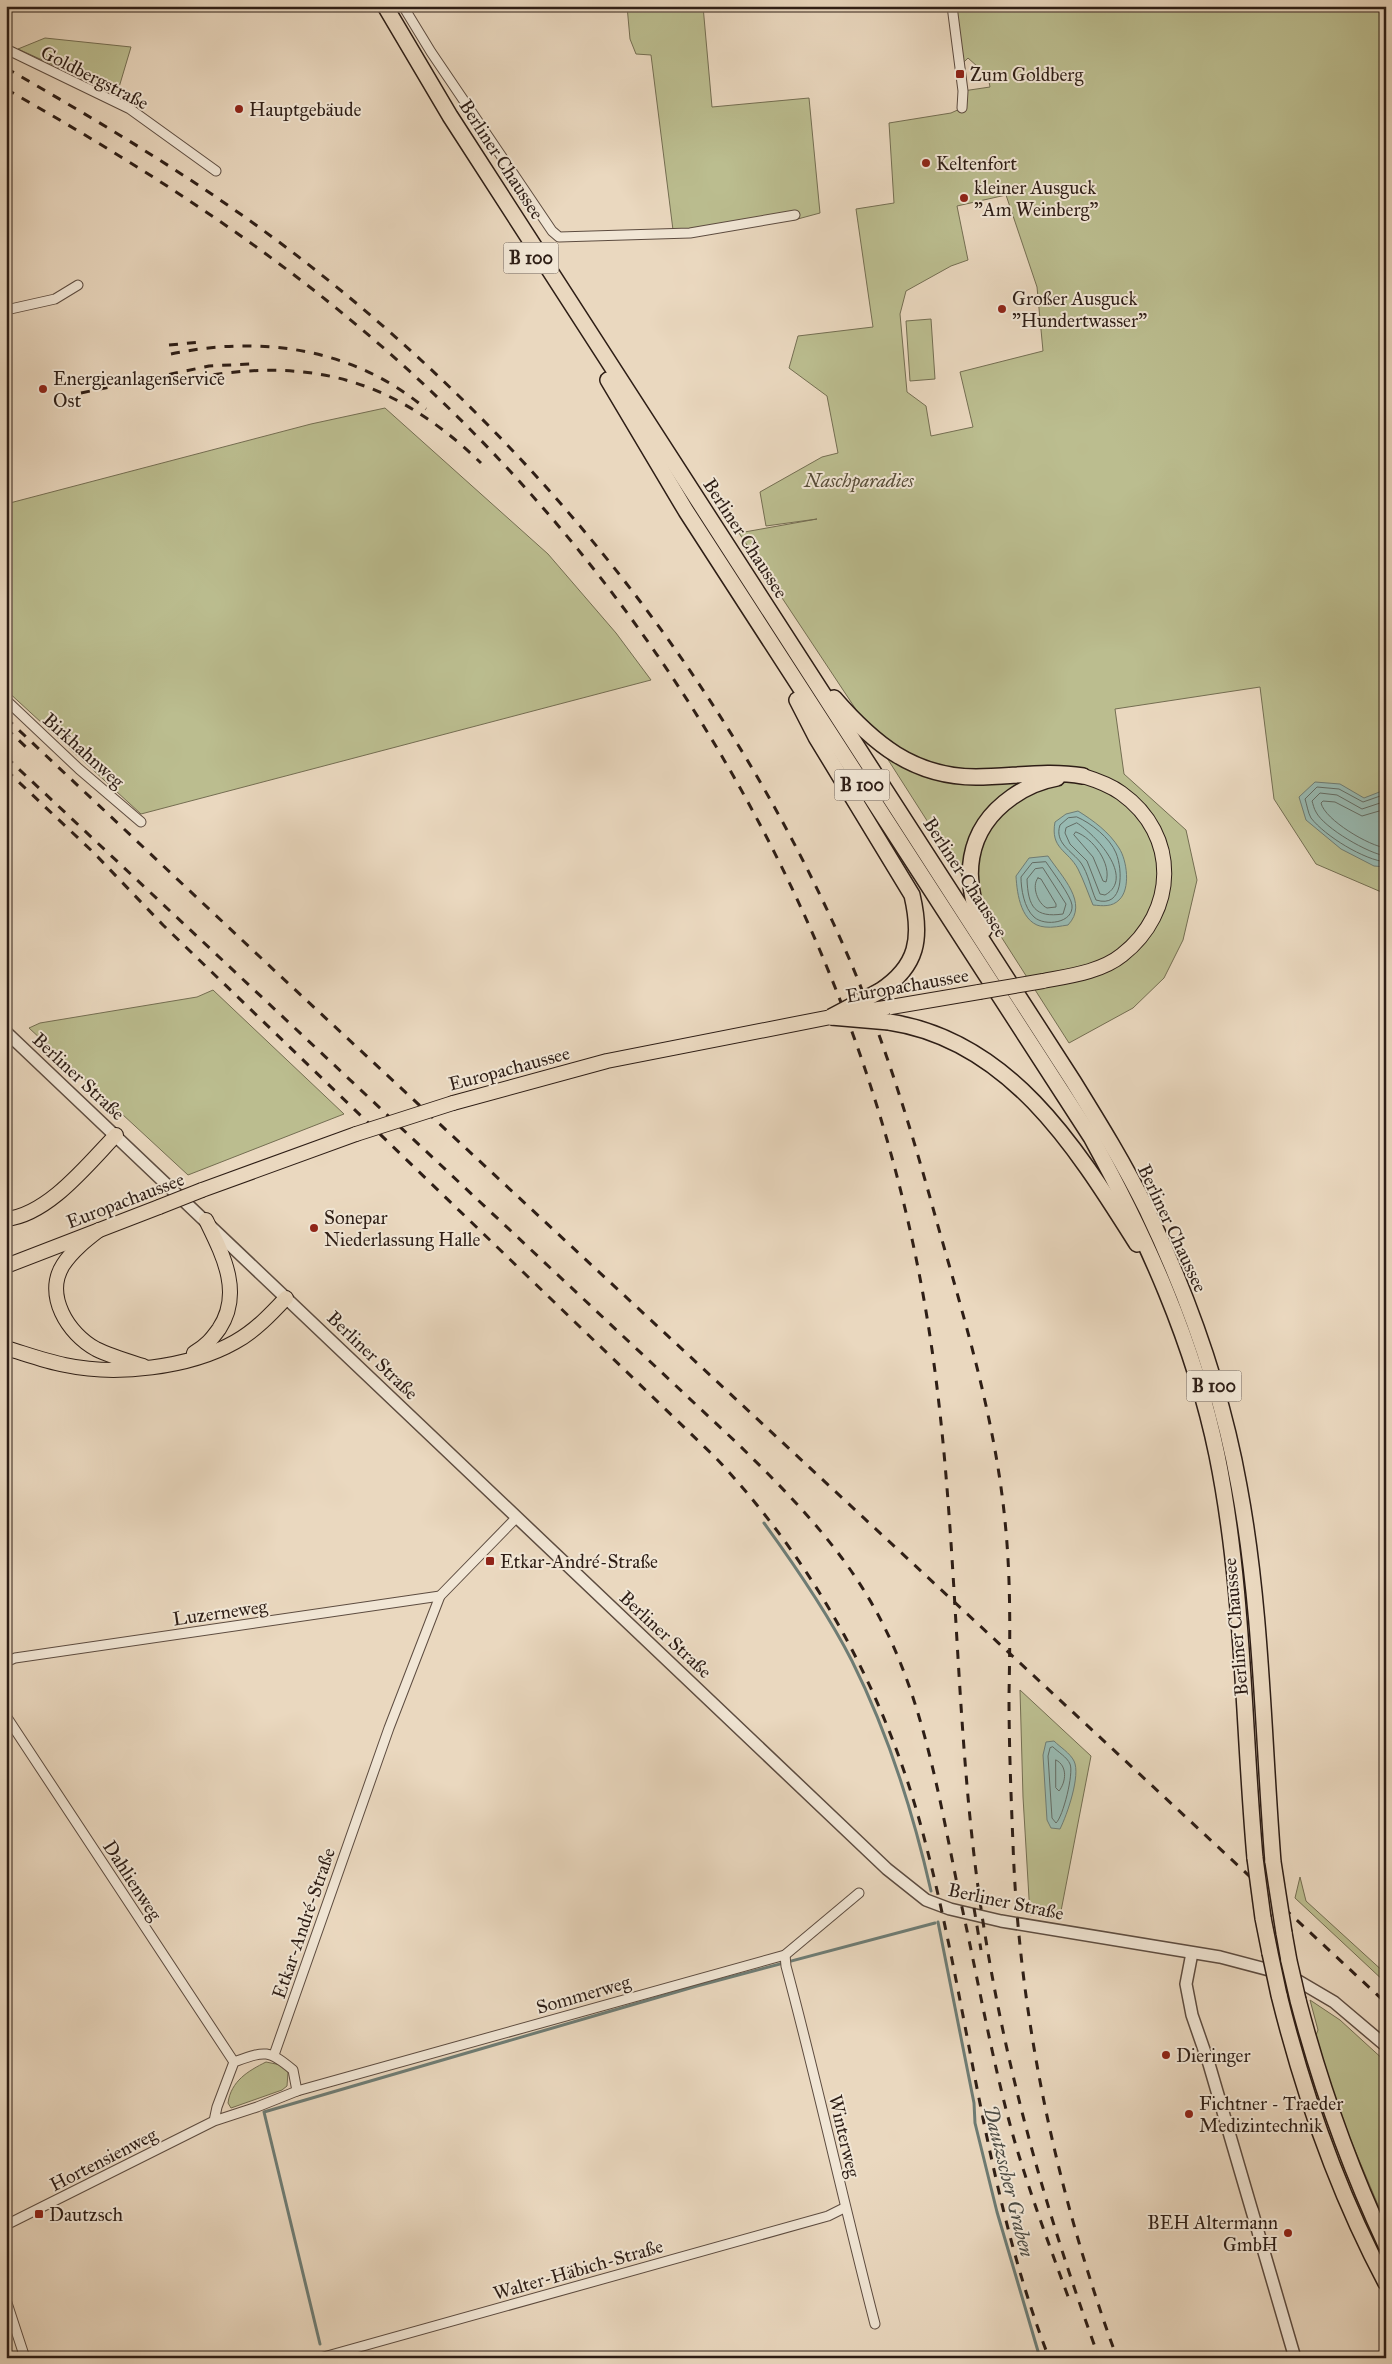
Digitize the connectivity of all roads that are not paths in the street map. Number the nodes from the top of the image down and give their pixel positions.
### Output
1 (374, 6) edge
2 (385, 6) edge
3 (404, 6) edge
4 (952, 6) edge
5 (6, 49) edge
6 (962, 108) dead end
7 (216, 171) dead end
8 (796, 215) dead end
9 (78, 286) dead end
10 (6, 310) edge
11 (771, 644) junction
12 (798, 656) junction
13 (6, 700) edge
14 (1083, 776) junction
15 (141, 822) dead end
16 (1001, 968) junction
17 (887, 1015) junction
18 (831, 1016) junction
19 (6, 1032) edge
20 (116, 1135) junction
21 (6, 1219) edge
22 (206, 1220) junction
23 (99, 1230) junction
24 (6, 1266) edge
25 (1164, 1288) junction
26 (286, 1298) junction
27 (6, 1348) edge
28 (176, 1363) junction
29 (146, 1367) junction
30 (517, 1517) junction
31 (440, 1596) junction
32 (6, 1662) edge
33 (6, 1716) edge
34 (859, 1893) dead end
35 (1192, 1952) junction
36 (785, 1960) junction
37 (1386, 2046) edge
38 (274, 2055) junction
39 (234, 2062) junction
40 (297, 2091) junction
41 (214, 2121) junction
42 (844, 2208) junction
43 (6, 2225) edge
44 (1386, 2245) edge
45 (1386, 2283) edge
46 (6, 2300) edge
47 (875, 2324) dead end
48 (25, 2358) edge
49 (320, 2358) edge
50 (1294, 2358) edge

1 - 11 highway, Berliner Chaussee / B 100
2 - 12 highway, Berliner Chaussee / B 100
3 - 8 street
4 - 6 street
5 - 7 street, Goldbergstraße
9 - 10 street
11 - 18 highway, bridge
11 - 25 highway, Berliner Chaussee / B 100
12 - 14 highway
12 - 16 highway, Berliner Chaussee / B 100
13 - 15 street, Birkhahnweg
14 - 16 highway
14 - 17 main road, Europachaussee, bridge
16 - 44 highway, Berliner Chaussee / B 100, bridge
17 - 18 highway, bridge
17 - 25 highway
18 - 23 main road, Europachaussee, bridge
19 - 20 street, Berliner Straße
20 - 21 main road
20 - 22 street, Berliner Straße
22 - 26 street, Berliner Straße
22 - 28 main road
23 - 24 main road, Europachaussee
23 - 29 main road
25 - 45 highway, Berliner Chaussee / B 100, bridge
26 - 28 main road
26 - 30 street, Berliner Straße
27 - 29 main road
28 - 29 main road
30 - 31 street, Etkar-André-Straße
30 - 35 street, Berliner Straße
31 - 32 street, Luzerneweg
31 - 38 street, Etkar-André-Straße
33 - 39 street, Dahlienweg
34 - 36 street, Sommerweg
35 - 37 street, Berliner Straße
35 - 50 street
36 - 40 street, Sommerweg
36 - 42 street, Winterweg
38 - 39 street
38 - 40 street
39 - 41 street
40 - 41 street, Sommerweg
41 - 43 street, Hortensienweg
42 - 47 street, Winterweg
42 - 49 street, Walter-Häbich-Straße
46 - 48 street

